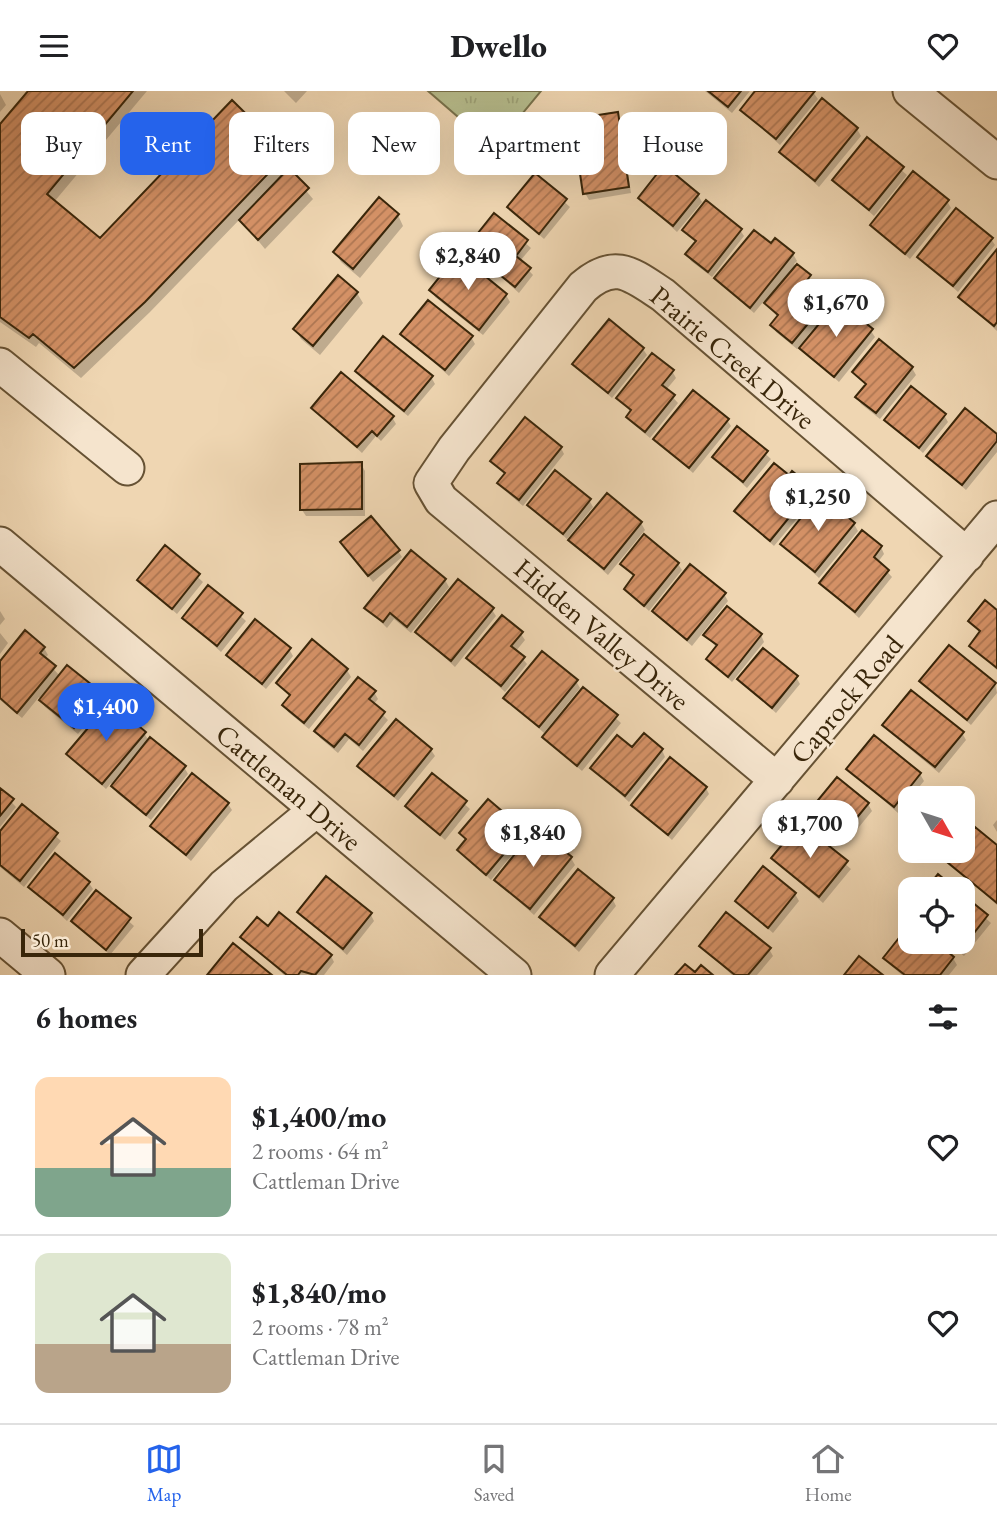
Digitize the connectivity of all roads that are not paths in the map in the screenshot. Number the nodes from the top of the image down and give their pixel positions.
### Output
1 (910, 91) edge
2 (997, 162) edge
3 (0, 365) edge
4 (127, 468) dead end
5 (431, 484) joint
6 (997, 518) edge
7 (0, 544) edge
8 (967, 555) junction
9 (777, 780) junction
10 (316, 810) junction
11 (0, 935) edge
12 (47, 975) edge
13 (143, 975) edge
14 (514, 975) edge
15 (612, 975) edge

1 - 2 street
3 - 4 street
5 - 8 street, Prairie Creek Drive
5 - 9 street, Hidden Valley Drive
6 - 8 street, Caprock Road
7 - 10 street, Cattleman Drive
8 - 9 street, Caprock Road
9 - 15 street, Caprock Road
10 - 13 street
10 - 14 street, Cattleman Drive
11 - 12 street

